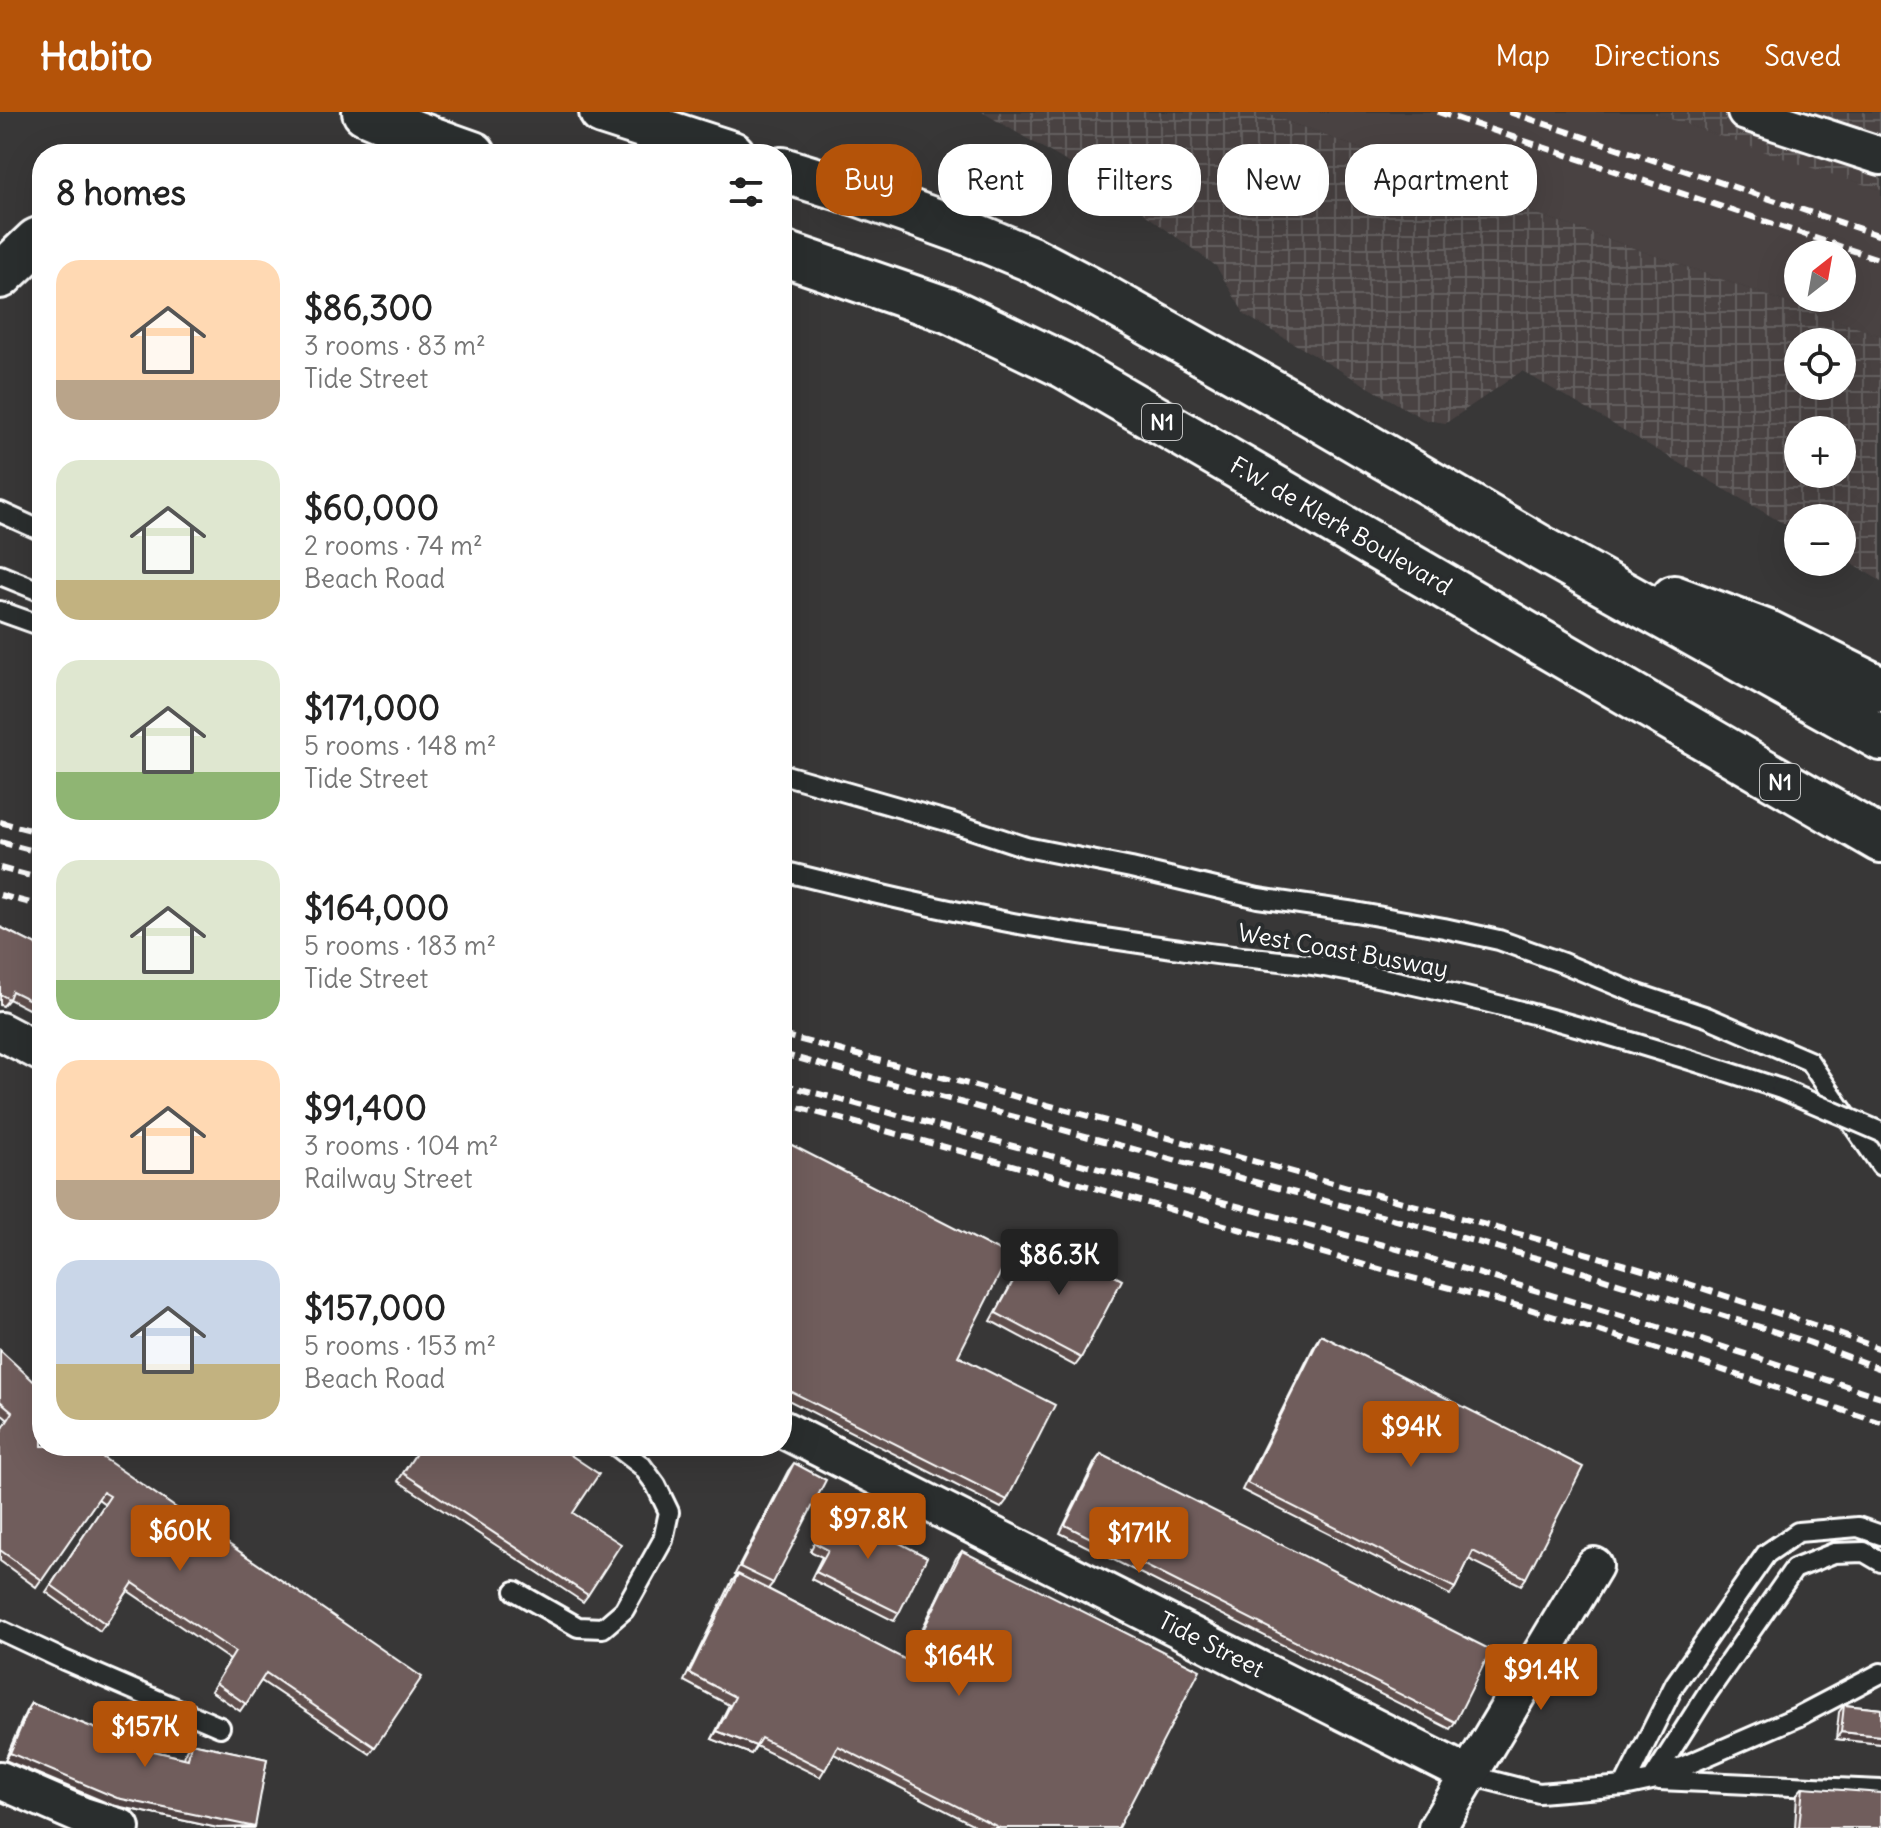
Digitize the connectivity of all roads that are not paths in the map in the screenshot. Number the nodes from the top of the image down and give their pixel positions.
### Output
1 (365, 112) edge
2 (602, 112) edge
3 (1746, 112) edge
4 (445, 144) edge
5 (701, 144) edge
6 (1881, 156) edge
7 (792, 173) edge
8 (32, 246) edge
9 (792, 256) edge
10 (792, 270) edge
11 (0, 276) edge
12 (850, 276) junction
13 (0, 512) edge
14 (32, 526) edge
15 (1544, 550) junction
16 (0, 575) edge
17 (32, 588) edge
18 (0, 611) edge
19 (32, 622) edge
20 (1881, 689) edge
21 (1881, 738) edge
22 (792, 777) edge
23 (1881, 840) edge
24 (792, 874) edge
25 (0, 1031) edge
26 (32, 1048) edge
27 (1881, 1132) edge
28 (1881, 1166) edge
29 (792, 1434) edge
30 (629, 1456) edge
31 (1881, 1535) edge
32 (1881, 1562) edge
33 (1594, 1566) dead end
34 (515, 1591) dead end
35 (0, 1630) edge
36 (1881, 1673) edge
37 (220, 1727) dead end
38 (1469, 1775) junction
39 (0, 1780) edge
40 (1652, 1780) junction
41 (1624, 1786) junction
42 (1881, 1790) edge
43 (121, 1828) edge
44 (1437, 1828) edge

1 - 4 highway
2 - 5 highway
3 - 6 street
7 - 15 highway
8 - 11 highway
9 - 12 highway, F.W. de Klerk Boulevard / N1
10 - 12 highway
12 - 23 highway, F.W. de Klerk Boulevard / N1
13 - 14 lane
15 - 20 highway
15 - 21 highway
16 - 17 lane
18 - 19 lane
22 - 28 lane
24 - 27 lane, West Coast Busway, bridge
25 - 26 street
29 - 38 street, Tide Street
30 - 34 lane
31 - 41 lane
32 - 40 lane
33 - 38 street
35 - 37 lane
36 - 40 lane
38 - 41 lane
38 - 44 street
39 - 43 street
40 - 41 lane
40 - 42 lane

